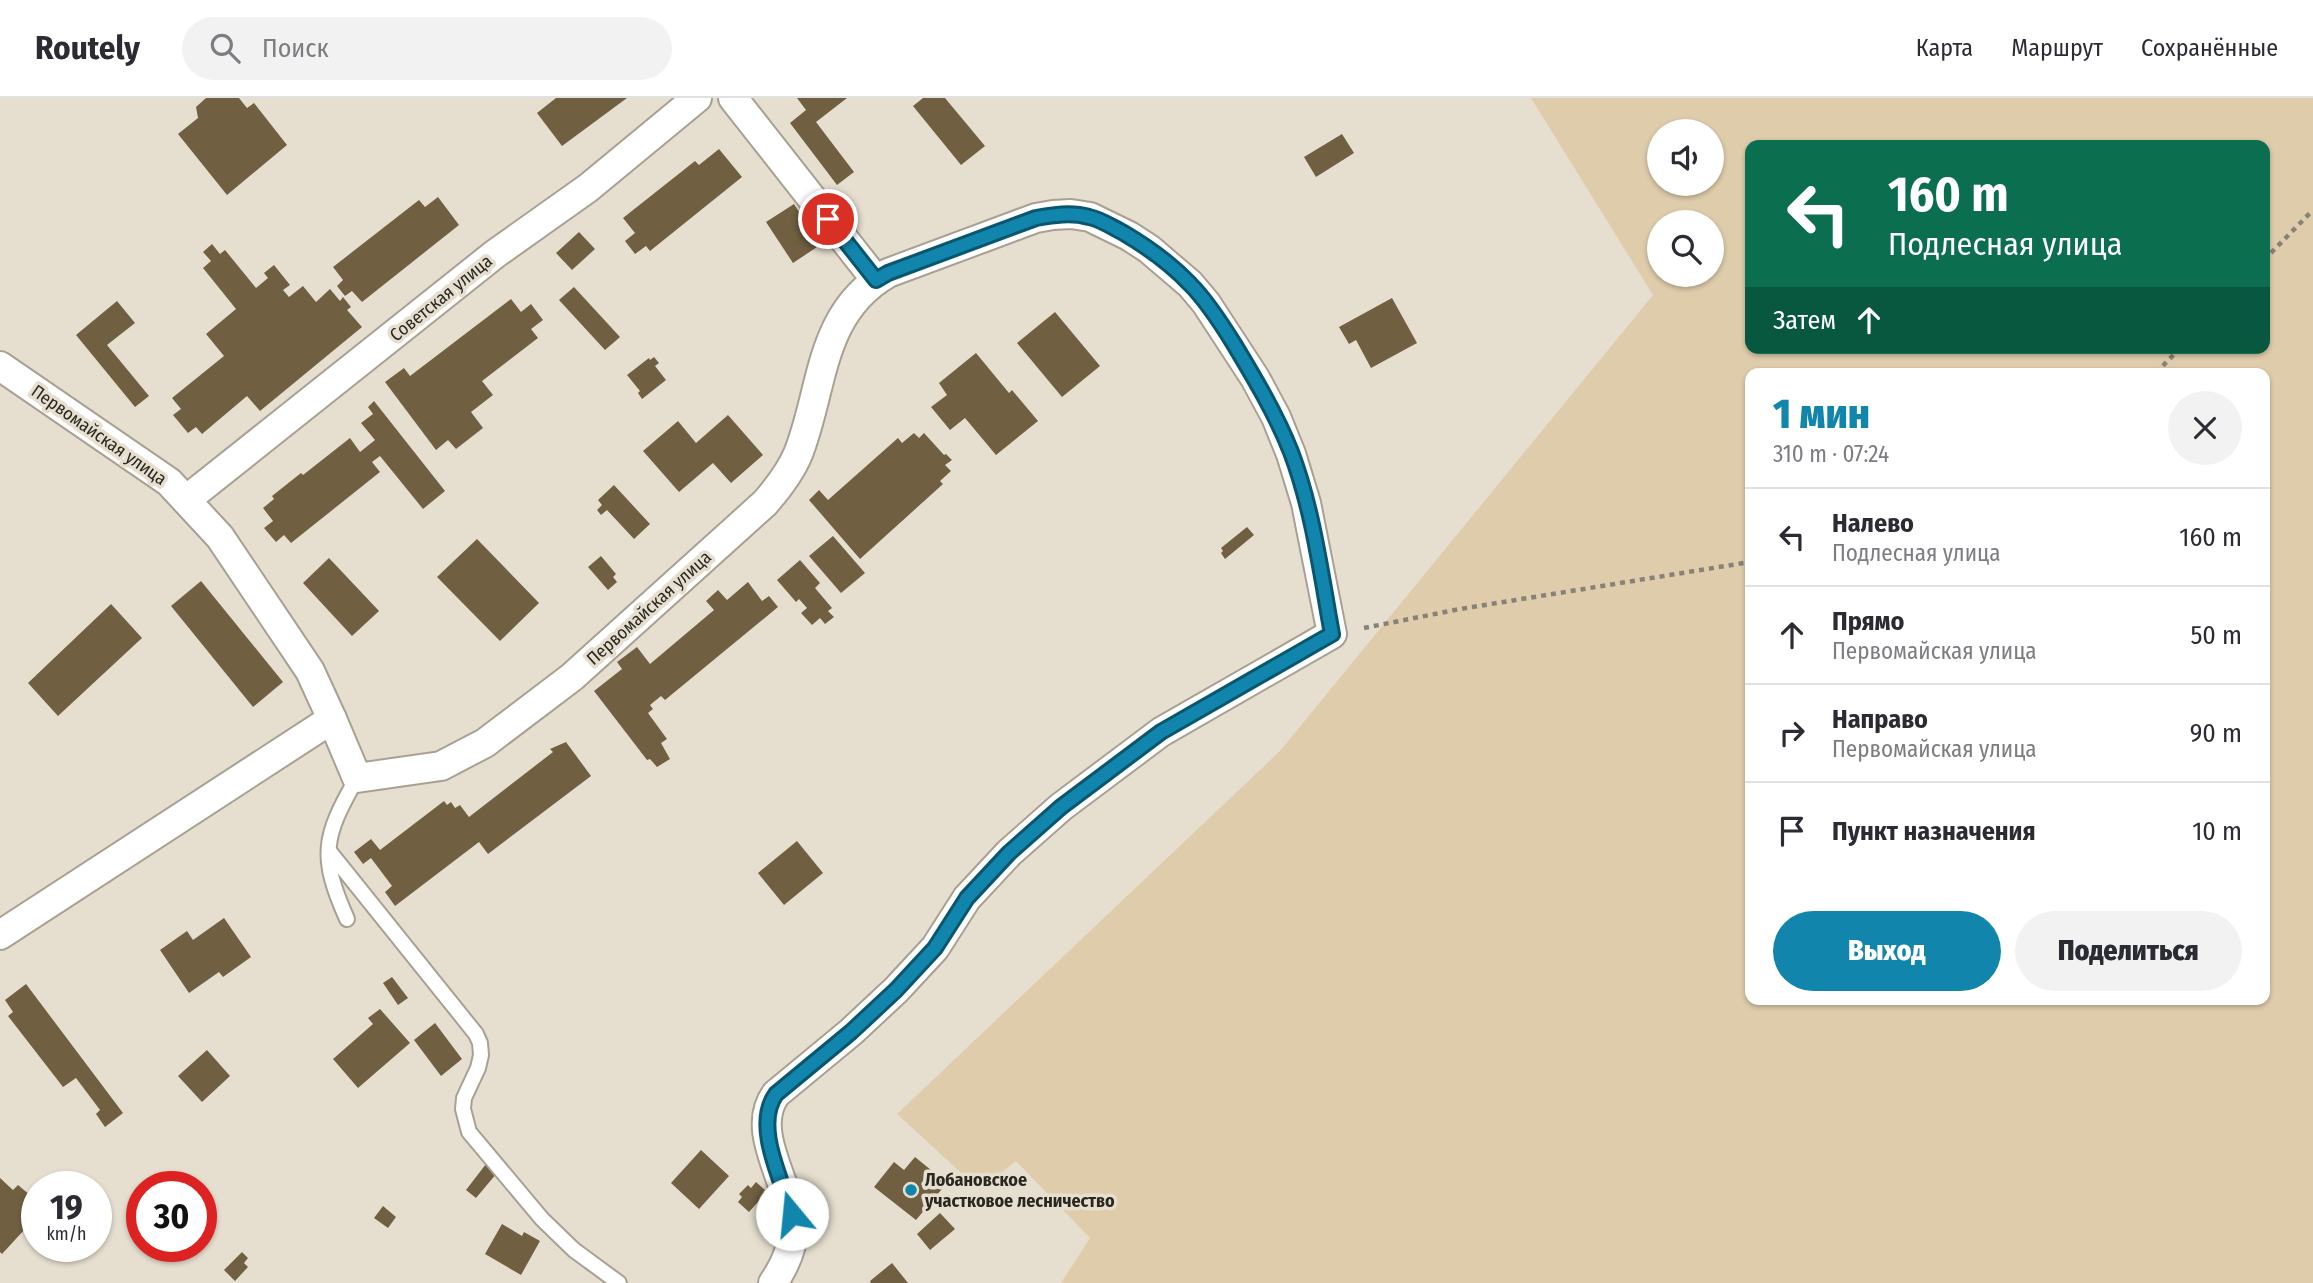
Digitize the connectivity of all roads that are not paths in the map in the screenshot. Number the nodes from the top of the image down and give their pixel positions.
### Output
1 (697, 98) edge
2 (733, 98) edge
3 (876, 280) junction
4 (0, 366) edge
5 (186, 500) junction
6 (332, 719) junction
7 (357, 778) junction
8 (329, 851) junction
9 (347, 919) dead end
10 (0, 935) edge
11 (619, 1283) edge
12 (773, 1283) edge

1 - 5 street, Советская улица
2 - 3 street
3 - 7 street, Первомайская улица
3 - 12 street, Первомайская улица
4 - 5 street, Первомайская улица
5 - 6 street, Первомайская улица
6 - 7 street, Первомайская улица
6 - 10 street
7 - 8 lane
8 - 9 lane
8 - 11 lane

